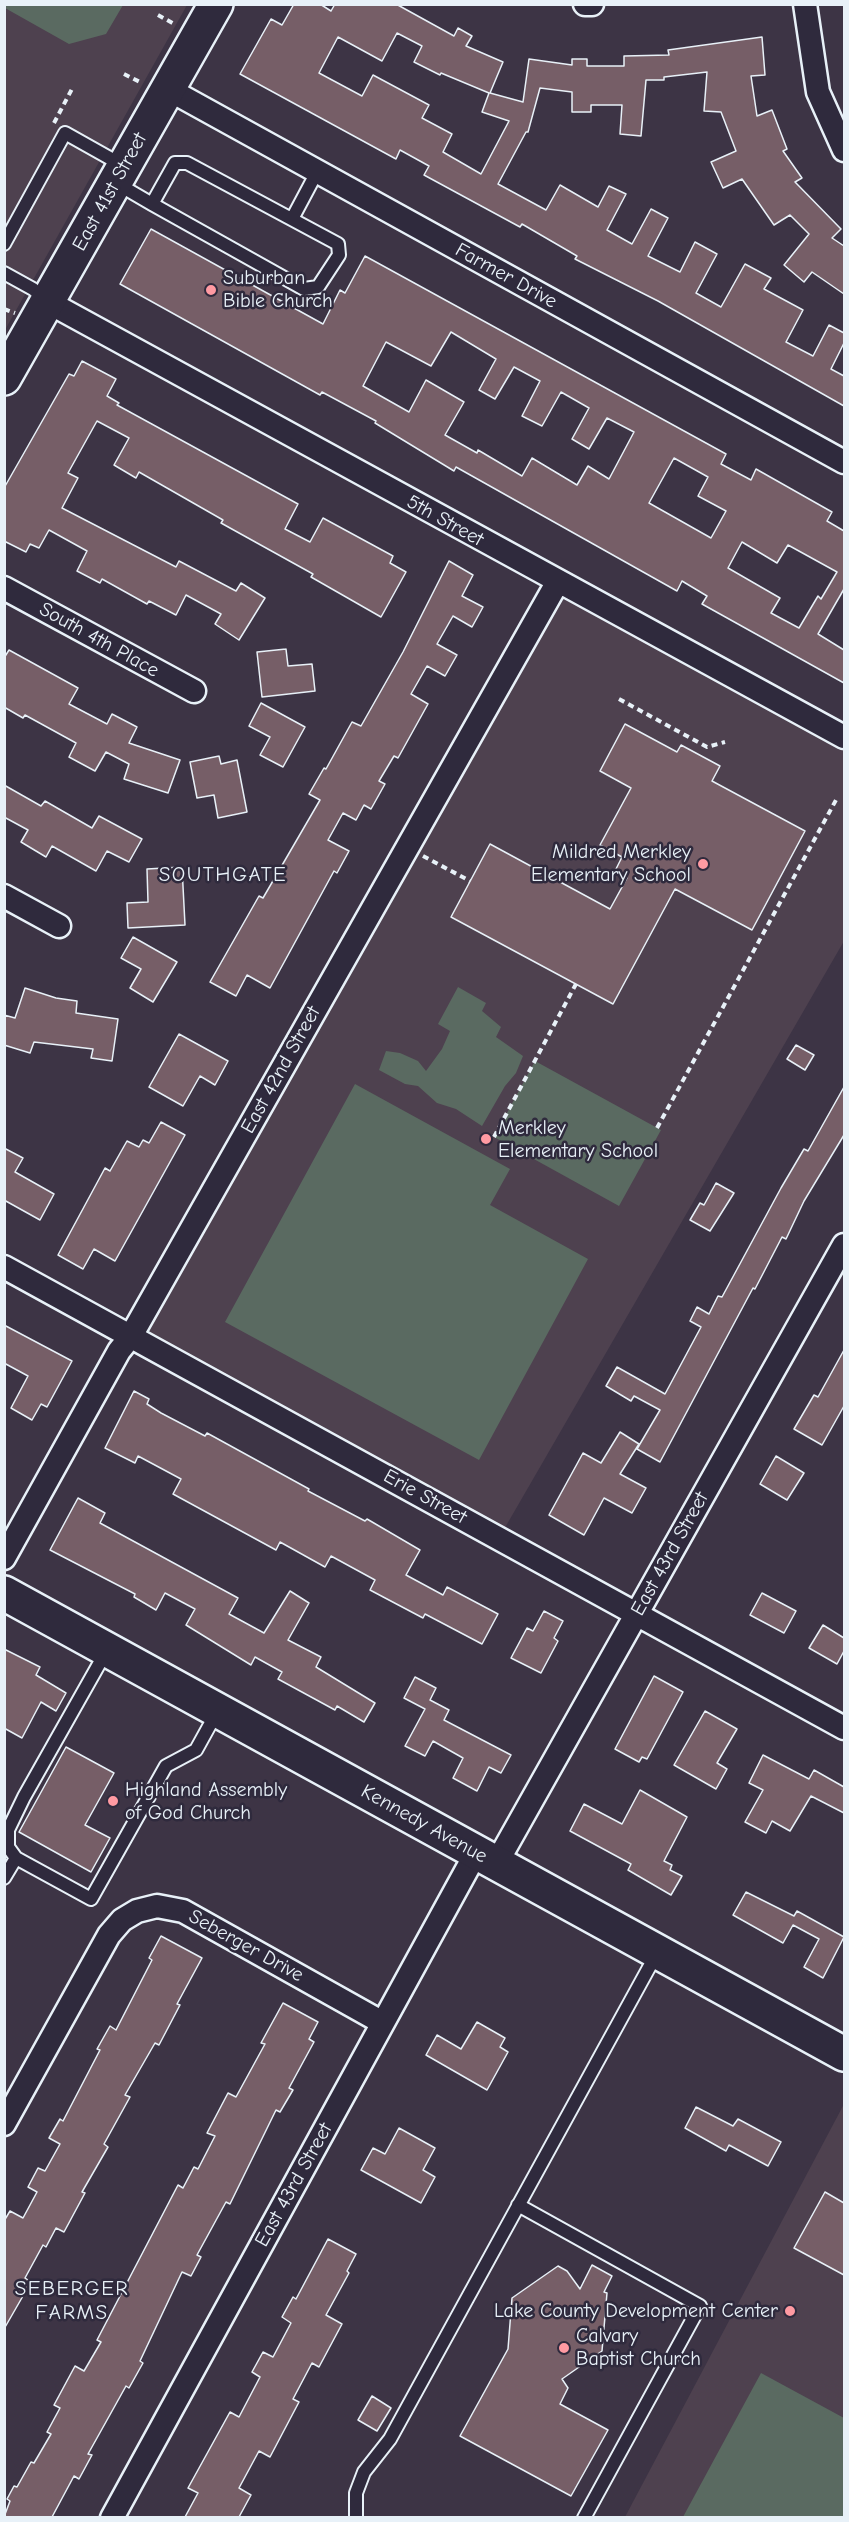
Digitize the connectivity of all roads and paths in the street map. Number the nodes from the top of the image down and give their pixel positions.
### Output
1 (216, 4) edge
2 (585, 4) edge
3 (592, 4) edge
4 (805, 4) edge
5 (158, 15) dead end
6 (180, 27) dead end
7 (124, 74) dead end
8 (73, 87) dead end
9 (157, 88) junction
10 (52, 126) dead end
11 (844, 150) edge
12 (317, 172) junction
13 (120, 175) junction
14 (152, 204) junction
15 (292, 219) junction
16 (4, 244) edge
17 (4, 273) edge
18 (48, 302) junction
19 (4, 378) edge
20 (844, 462) edge
21 (557, 583) junction
22 (4, 588) edge
23 (194, 691) dead end
24 (619, 699) dead end
25 (844, 737) edge
26 (725, 742) dead end
27 (836, 800) dead end
28 (407, 847) junction
29 (470, 881) dead end
30 (4, 896) edge
31 (59, 926) dead end
32 (576, 984) dead end
33 (657, 1128) dead end
34 (494, 1137) dead end
35 (844, 1245) edge
36 (4, 1267) edge
37 (131, 1336) junction
38 (4, 1558) edge
39 (4, 1593) edge
40 (636, 1614) junction
41 (107, 1650) junction
42 (218, 1711) junction
43 (844, 1728) edge
44 (16, 1858) junction
45 (486, 1858) junction
46 (4, 1878) edge
47 (658, 1952) junction
48 (383, 2023) junction
49 (844, 2054) edge
50 (4, 2124) edge
51 (518, 2205) junction
52 (112, 2517) edge
53 (356, 2517) edge
54 (584, 2517) edge

1 - 9 street, East 41st Street
2 - 3 street
4 - 11 street
5 - 6 path
7 - 9 path
8 - 10 path
9 - 12 street, Farmer Drive
9 - 13 street, East 41st Street
12 - 15 lane
12 - 20 street, Farmer Drive
13 - 14 lane
13 - 16 lane
13 - 18 street, East 41st Street
14 - 15 lane
14 - 15 lane
17 - 18 lane
18 - 19 street, East 41st Street
18 - 21 street, 5th Street
21 - 25 street, 5th Street
21 - 28 street, East 42nd Street
22 - 23 street, South 4th Place
24 - 26 path
27 - 33 path
28 - 29 path
28 - 37 street, East 42nd Street
30 - 31 street
32 - 34 path
35 - 40 street, East 43rd Street
36 - 37 street, Erie Street
37 - 38 street, East 42nd Street
37 - 40 street, Erie Street
39 - 41 street, Kennedy Avenue
40 - 43 street, Erie Street
40 - 45 street, East 43rd Street
41 - 42 street, Kennedy Avenue
41 - 44 lane
42 - 44 lane
42 - 45 street, Kennedy Avenue
44 - 46 lane
45 - 47 street, Kennedy Avenue
45 - 48 street, East 43rd Street
47 - 49 street, Kennedy Avenue
47 - 51 lane
48 - 50 street, Seberger Drive
48 - 52 street, East 43rd Street
51 - 53 lane
51 - 54 lane

